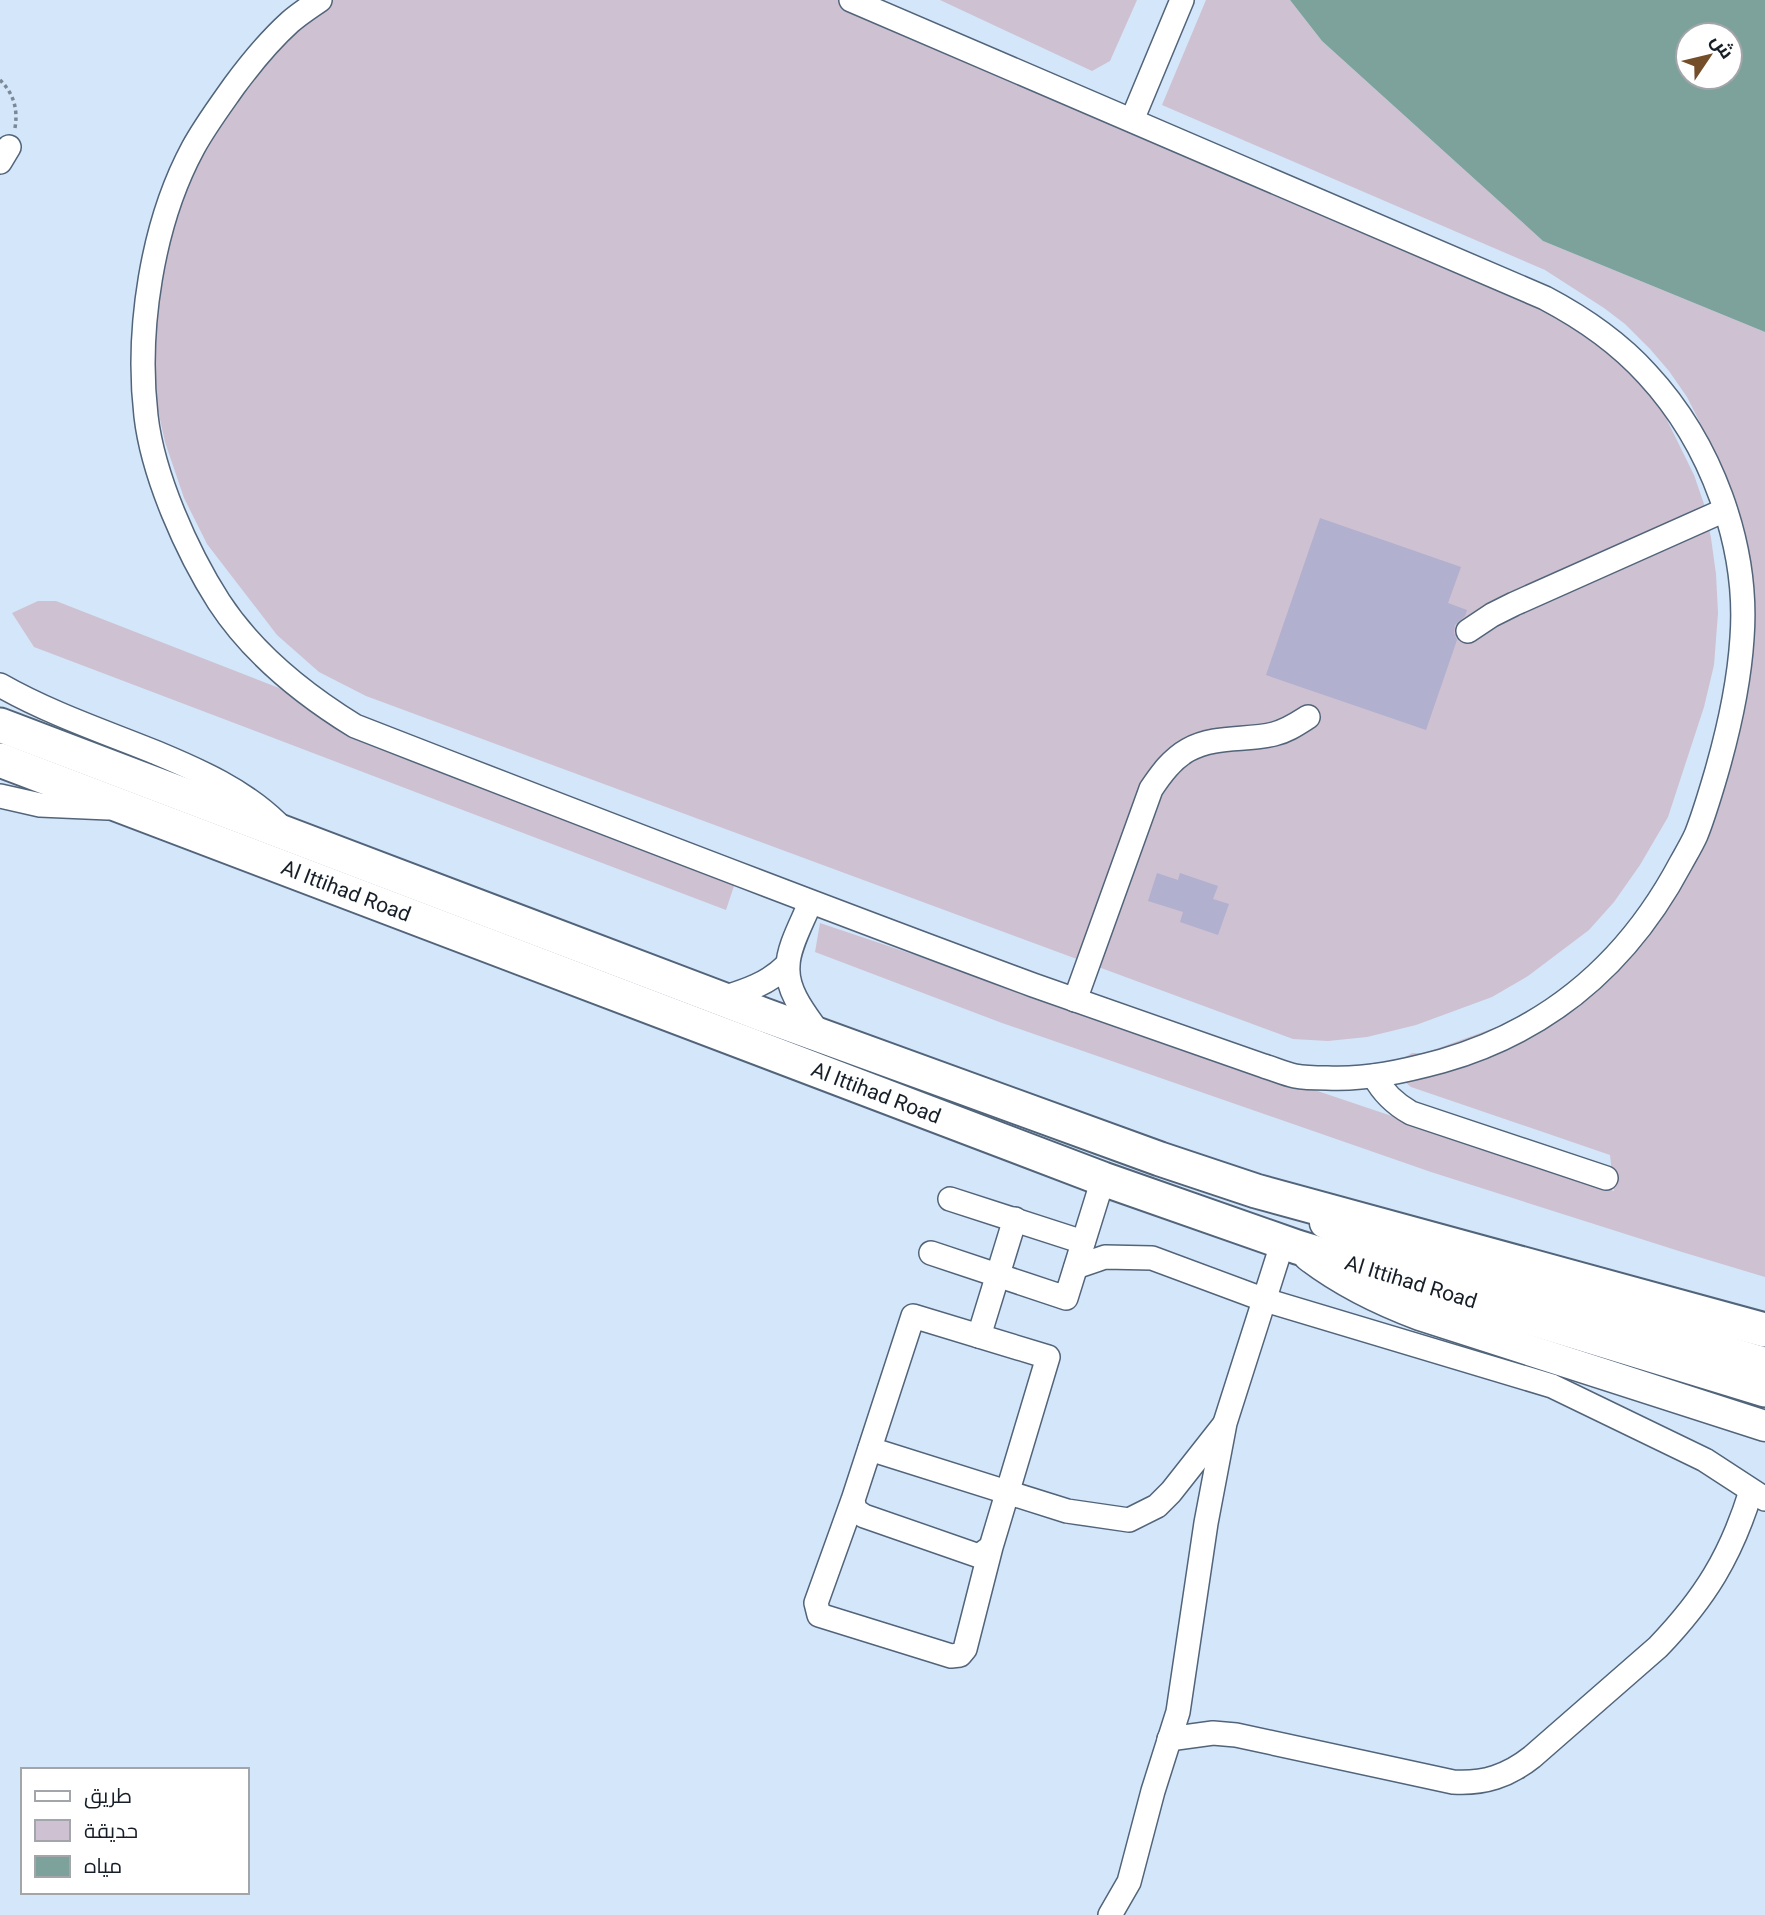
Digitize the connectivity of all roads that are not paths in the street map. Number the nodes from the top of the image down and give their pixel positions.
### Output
1 (320, 0) edge
2 (851, 0) edge
3 (1182, 0) edge
4 (1132, 120) junction
5 (1725, 510) junction
6 (1468, 631) dead end
7 (0, 685) edge
8 (1308, 717) dead end
9 (0, 725) edge
10 (0, 760) edge
11 (0, 796) edge
12 (40, 805) junction
13 (129, 809) junction
14 (0, 812) edge
15 (292, 837) junction
16 (810, 903) junction
17 (788, 965) junction
18 (720, 999) junction
19 (1075, 1000) junction
20 (821, 1036) junction
21 (1374, 1076) junction
22 (1606, 1178) dead end
23 (1102, 1179) junction
24 (1256, 1191) junction
25 (950, 1199) dead end
26 (1015, 1220) junction
27 (1083, 1242) junction
28 (1290, 1244) junction
29 (931, 1252) dead end
30 (1076, 1267) junction
31 (998, 1274) junction
32 (1265, 1300) junction
33 (1765, 1330) edge
34 (979, 1336) junction
35 (1765, 1363) edge
36 (1765, 1391) edge
37 (1225, 1423) junction
38 (1763, 1426) edge
39 (870, 1448) junction
40 (1008, 1493) junction
41 (1758, 1495) edge
42 (853, 1500) junction
43 (991, 1547) junction
44 (1169, 1739) junction
45 (1110, 1915) edge

1 - 16 street
2 - 4 street
3 - 4 street
4 - 5 street
5 - 6 street
5 - 21 street
7 - 15 street
8 - 19 street
9 - 15 highway, Al Ittihad Road
10 - 13 highway, Al Ittihad Road
11 - 12 street
12 - 13 street
12 - 14 street
13 - 23 highway, Al Ittihad Road
15 - 18 highway, Al Ittihad Road
16 - 17 street
16 - 19 street
17 - 18 street
17 - 20 street
18 - 20 highway, Al Ittihad Road
19 - 21 street
20 - 24 highway, Al Ittihad Road
21 - 22 street
23 - 27 street
23 - 28 highway, Al Ittihad Road
24 - 33 highway, Al Ittihad Road
24 - 35 main road
25 - 26 street
26 - 27 street
26 - 31 street
27 - 30 street
28 - 32 street
28 - 36 highway, Al Ittihad Road
28 - 38 main road
29 - 31 street
30 - 31 street
30 - 32 street
31 - 34 street
32 - 37 street
32 - 41 street
34 - 39 street
34 - 40 street
37 - 40 street
37 - 44 street
39 - 40 street
39 - 42 street
40 - 43 street
41 - 44 street
42 - 43 street
42 - 43 street
44 - 45 street

